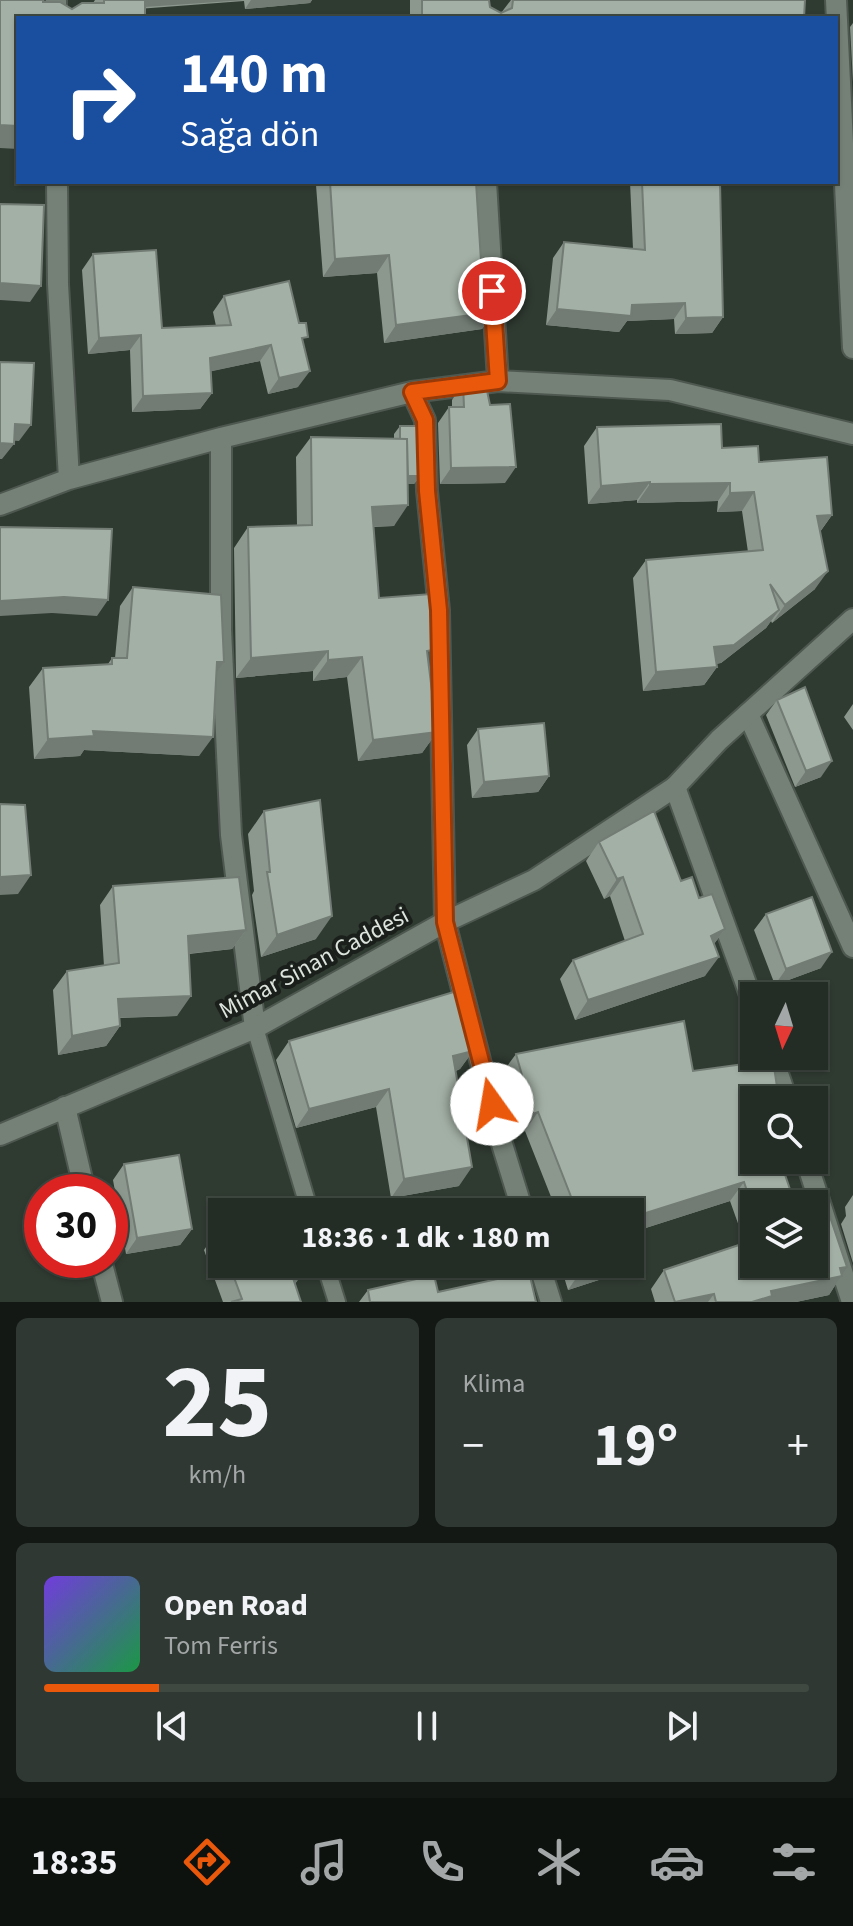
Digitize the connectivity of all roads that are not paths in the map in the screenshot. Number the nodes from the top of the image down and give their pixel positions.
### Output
1 (838, 41) edge
2 (57, 184) edge
3 (486, 184) edge
4 (853, 348) edge
5 (498, 381) junction
6 (412, 392) junction
7 (853, 434) edge
8 (221, 438) junction
9 (69, 479) junction
10 (0, 505) edge
11 (853, 619) edge
12 (748, 714) junction
13 (675, 787) junction
14 (445, 922) junction
15 (853, 947) edge
16 (745, 982) edge
17 (255, 1028) junction
18 (65, 1107) junction
19 (0, 1135) edge
20 (81, 1174) edge
21 (811, 1174) edge
22 (306, 1198) edge
23 (519, 1198) edge
24 (106, 1278) edge
25 (329, 1278) edge
26 (543, 1278) edge
27 (112, 1302) edge
28 (337, 1302) edge
29 (551, 1302) edge
30 (852, 1302) edge

1 - 4 street
2 - 9 street
3 - 5 street
5 - 6 street
5 - 7 street
6 - 8 street
6 - 14 street
8 - 9 street
8 - 17 street
9 - 10 street
11 - 12 street, Mimar Sinan Caddesi
12 - 13 street, Mimar Sinan Caddesi
12 - 15 street
13 - 14 street, Mimar Sinan Caddesi
13 - 16 street
14 - 17 street, Mimar Sinan Caddesi
14 - 23 street
17 - 18 street, Mimar Sinan Caddesi
17 - 22 lane
18 - 19 street, Mimar Sinan Caddesi
18 - 20 street
21 - 30 street
24 - 27 street
25 - 28 lane
26 - 29 street

